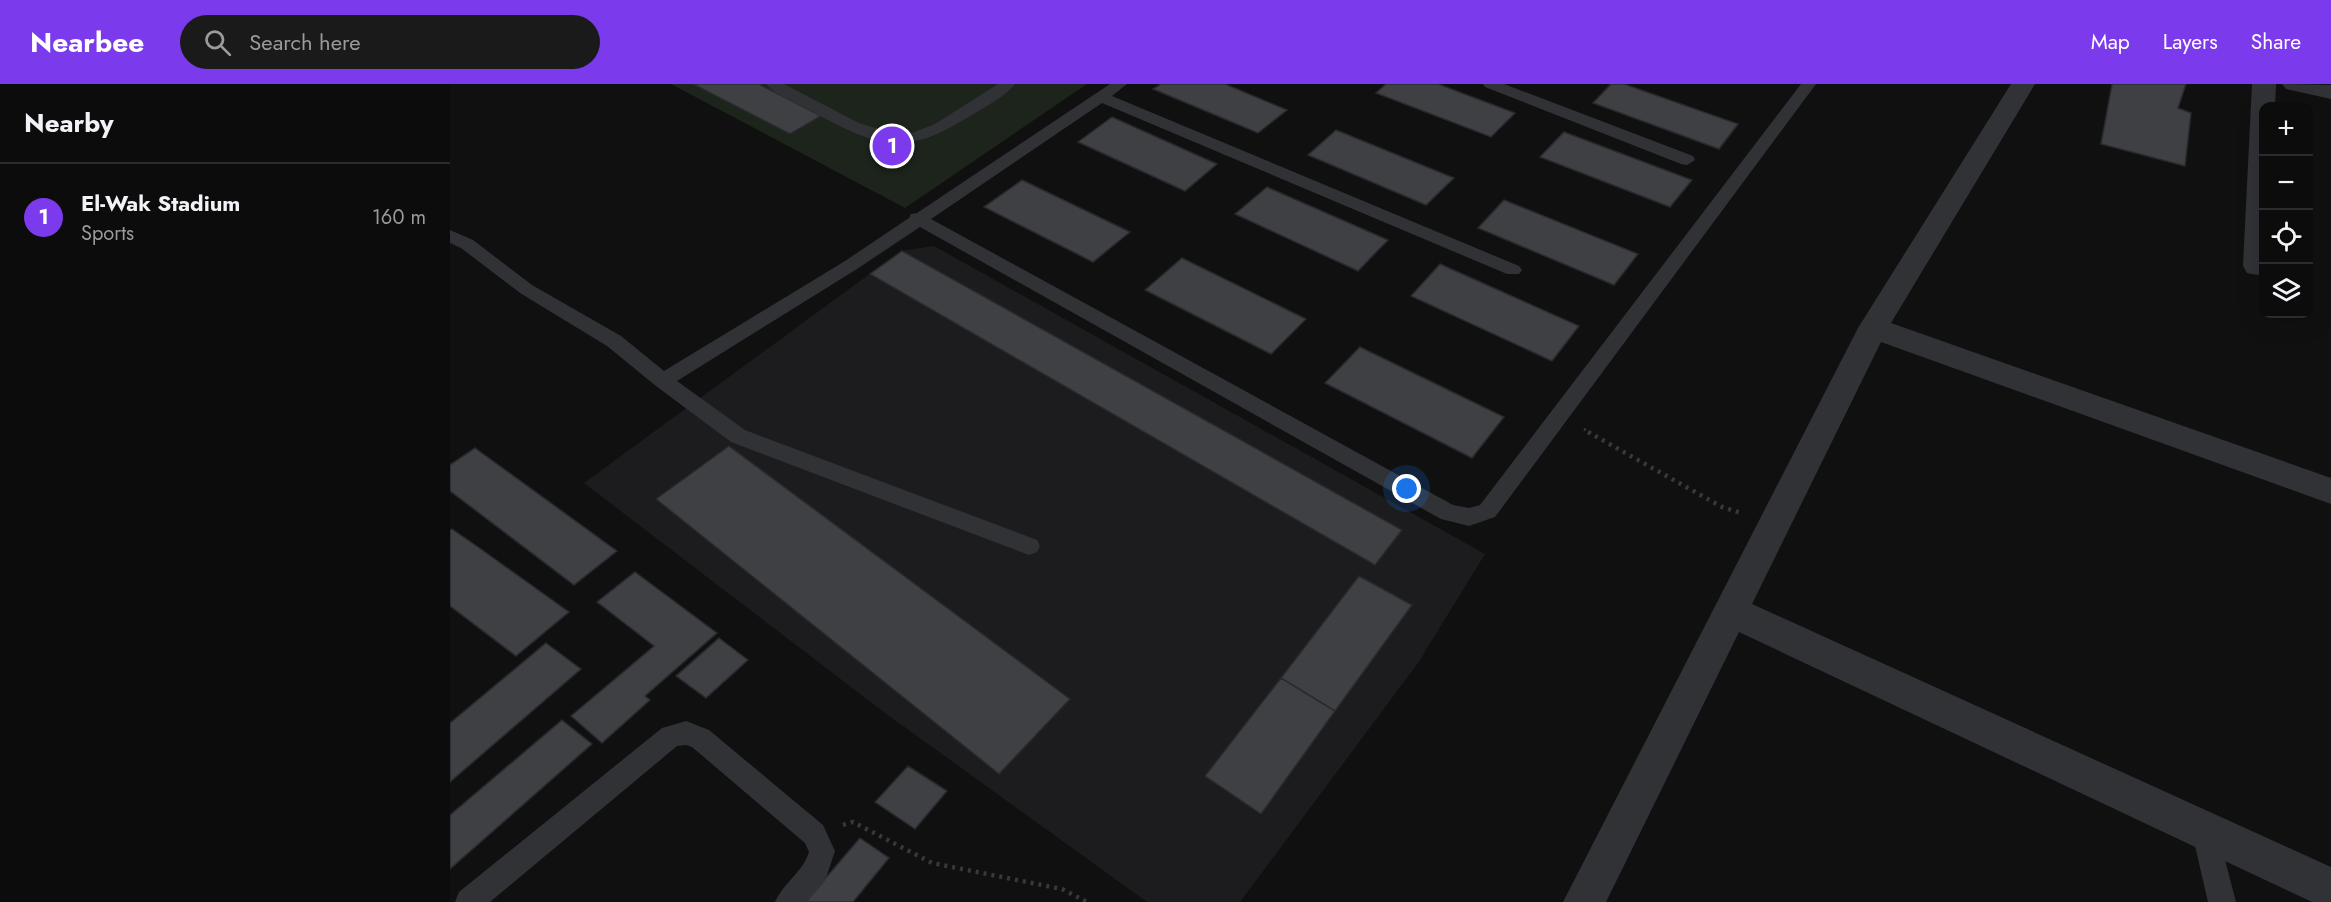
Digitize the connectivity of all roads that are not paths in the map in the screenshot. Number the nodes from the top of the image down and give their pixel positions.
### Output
1 (773, 84) edge
2 (1008, 84) edge
3 (1120, 84) edge
4 (1490, 84) edge
5 (1809, 84) edge
6 (2023, 84) edge
7 (2264, 84) edge
8 (2294, 84) edge
9 (2331, 92) edge
10 (1102, 97) junction
11 (1687, 160) dead end
12 (917, 218) junction
13 (450, 236) edge
14 (2257, 266) dead end
15 (1513, 270) dead end
16 (1873, 328) junction
17 (663, 381) junction
18 (2331, 491) edge
19 (1029, 546) dead end
20 (1731, 611) junction
21 (2205, 833) junction
22 (2331, 889) edge
23 (470, 902) edge
24 (789, 902) edge
25 (1584, 902) edge
26 (2222, 902) edge

1 - 2 lane
3 - 10 lane
4 - 11 lane
5 - 12 lane
6 - 16 street
7 - 14 street
8 - 9 street
10 - 12 lane
10 - 15 lane
12 - 17 lane
13 - 17 lane
16 - 18 street
16 - 20 street
17 - 19 lane
20 - 21 street
20 - 25 street
21 - 22 street
21 - 26 lane
23 - 24 lane

